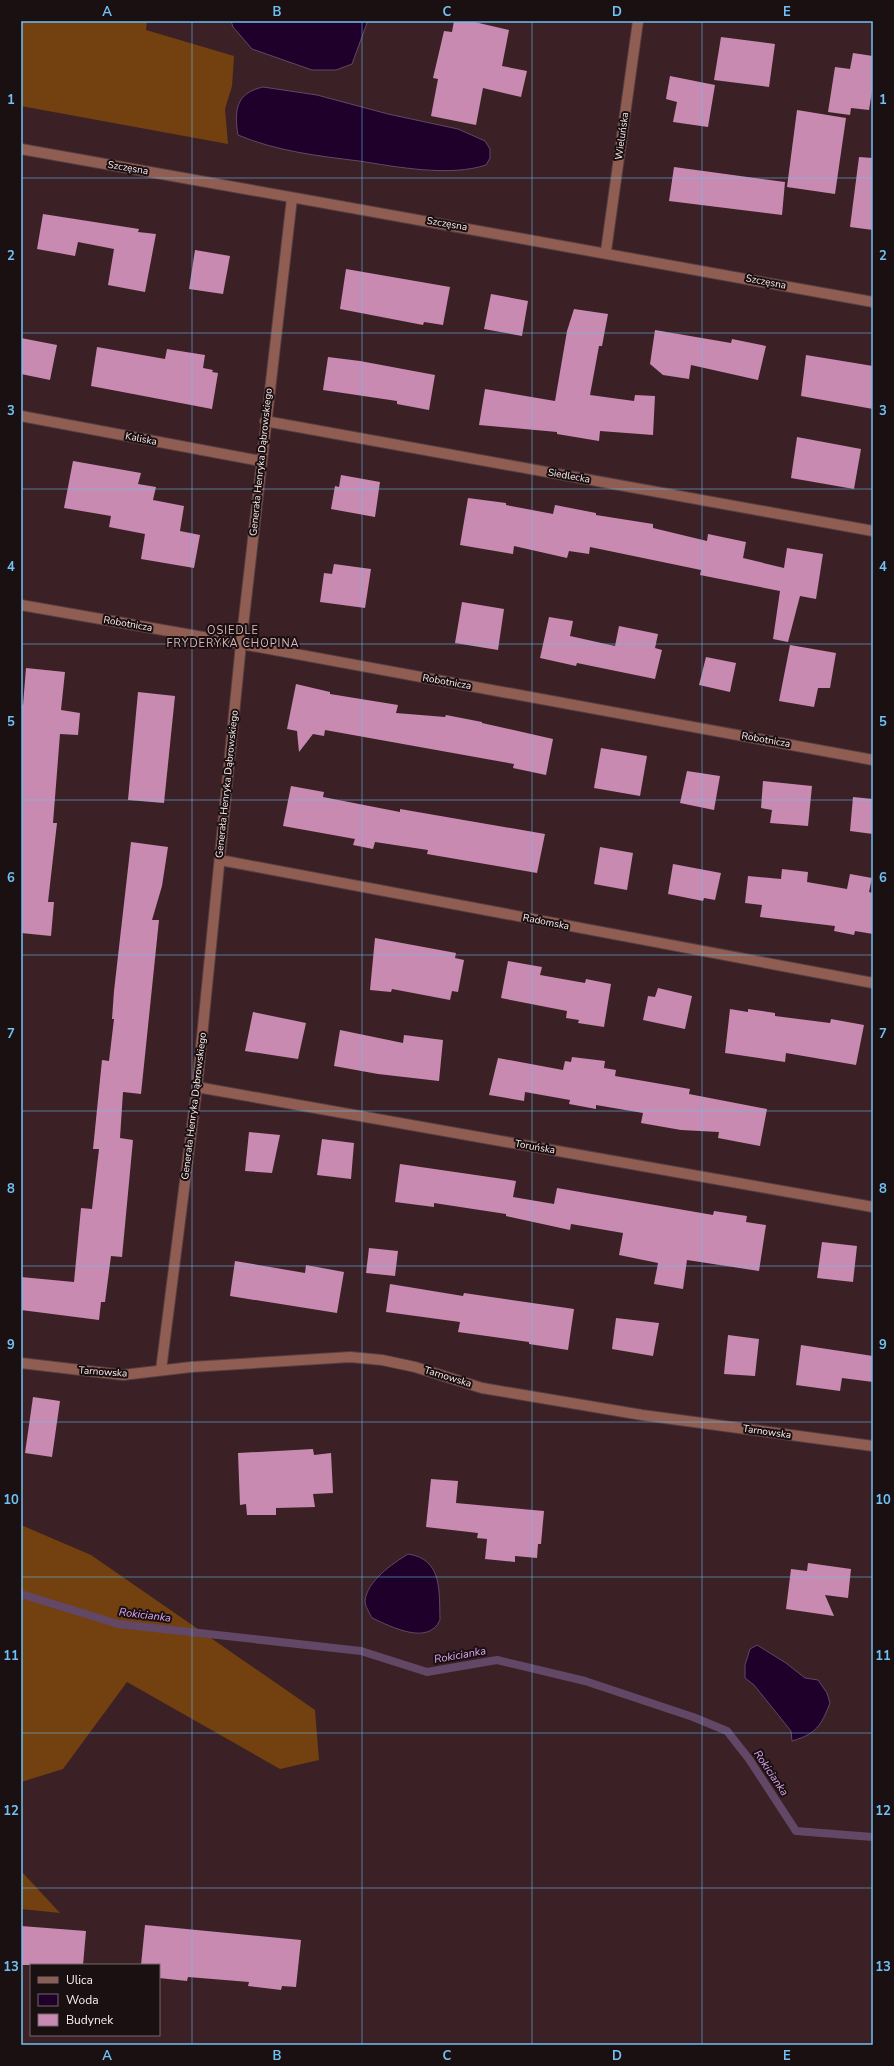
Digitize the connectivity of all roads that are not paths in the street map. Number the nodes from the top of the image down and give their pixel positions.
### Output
1 (638, 21) edge
2 (21, 149) edge
3 (292, 198) junction
4 (606, 251) junction
5 (873, 302) edge
6 (21, 416) edge
7 (265, 421) junction
8 (261, 461) junction
9 (873, 531) edge
10 (21, 605) edge
11 (241, 644) junction
12 (873, 760) edge
13 (220, 860) junction
14 (873, 983) edge
15 (197, 1087) junction
16 (873, 1206) edge
17 (21, 1363) edge
18 (161, 1370) junction
19 (873, 1446) edge

1 - 4 street, Wieluńska
2 - 3 street, Szczęsna
3 - 4 street, Szczęsna
3 - 7 street, Generała Henryka Dąbrowskiego
4 - 5 street, Szczęsna
6 - 8 street, Kaliska
7 - 8 street, Generała Henryka Dąbrowskiego
7 - 9 street, Siedlecka
8 - 11 street, Generała Henryka Dąbrowskiego
10 - 11 street, Robotnicza
11 - 12 street, Robotnicza
11 - 13 street, Generała Henryka Dąbrowskiego
13 - 14 street, Radomska
13 - 15 street, Generała Henryka Dąbrowskiego
15 - 16 street, Toruńska
15 - 18 street, Generała Henryka Dąbrowskiego
17 - 18 street, Tarnowska
18 - 19 street, Tarnowska

